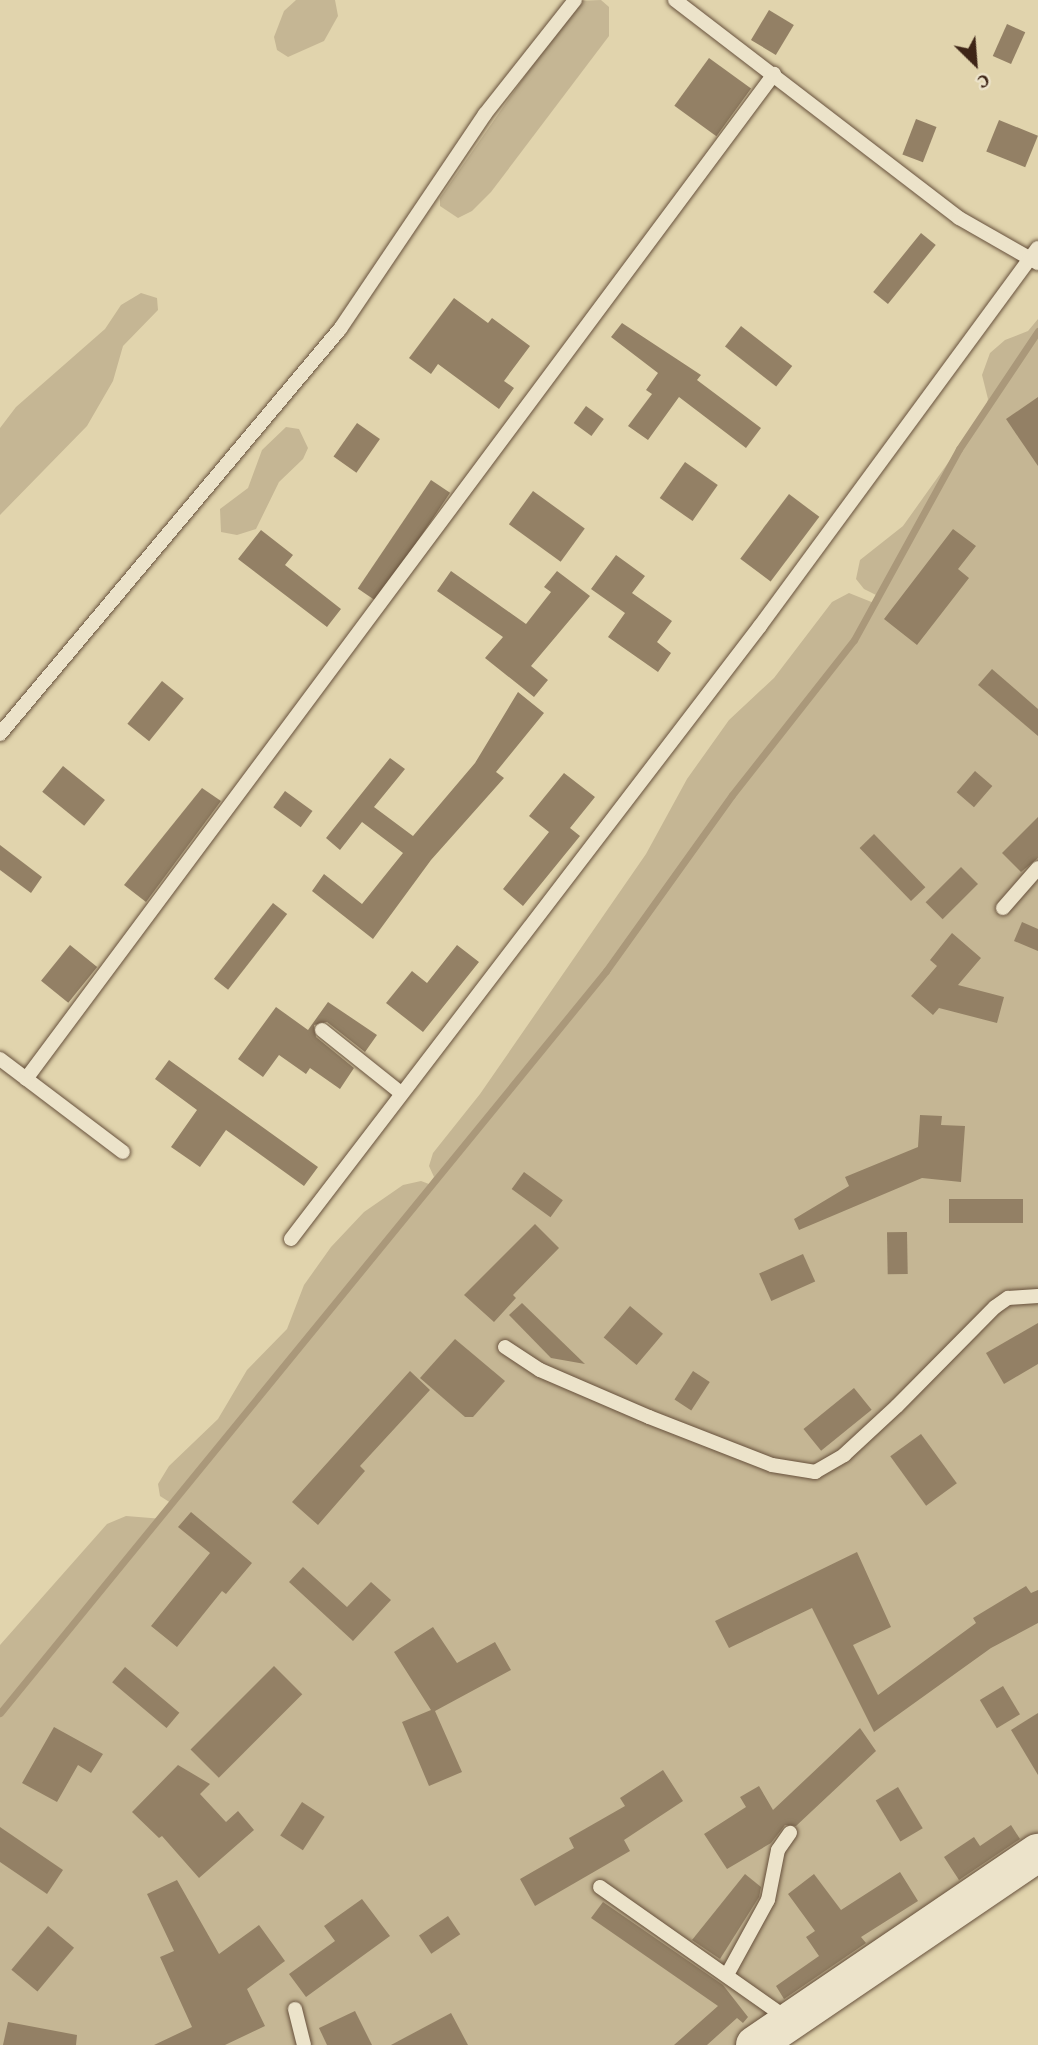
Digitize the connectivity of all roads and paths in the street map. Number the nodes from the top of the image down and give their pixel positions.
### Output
1 (575, 0) edge
2 (675, 0) edge
3 (774, 74) junction
4 (1036, 257) edge
5 (0, 734) edge
6 (1038, 868) edge
7 (1003, 908) dead end
8 (322, 1031) dead end
9 (0, 1059) edge
10 (26, 1079) junction
11 (401, 1093) junction
12 (123, 1152) dead end
13 (291, 1239) dead end
14 (1038, 1296) edge
15 (505, 1348) dead end
16 (790, 1833) dead end
17 (1038, 1853) edge
18 (600, 1887) dead end
19 (728, 1973) junction
20 (295, 2009) dead end
21 (789, 2019) junction
22 (304, 2045) edge
23 (755, 2045) edge

1 - 5 lane
2 - 3 lane
3 - 4 lane
3 - 10 lane
4 - 11 lane
6 - 7 lane
8 - 11 lane
9 - 10 lane
10 - 12 lane
11 - 13 lane
14 - 15 lane
16 - 19 lane
17 - 21 main road
18 - 19 lane
19 - 21 lane
20 - 22 lane
21 - 23 main road

